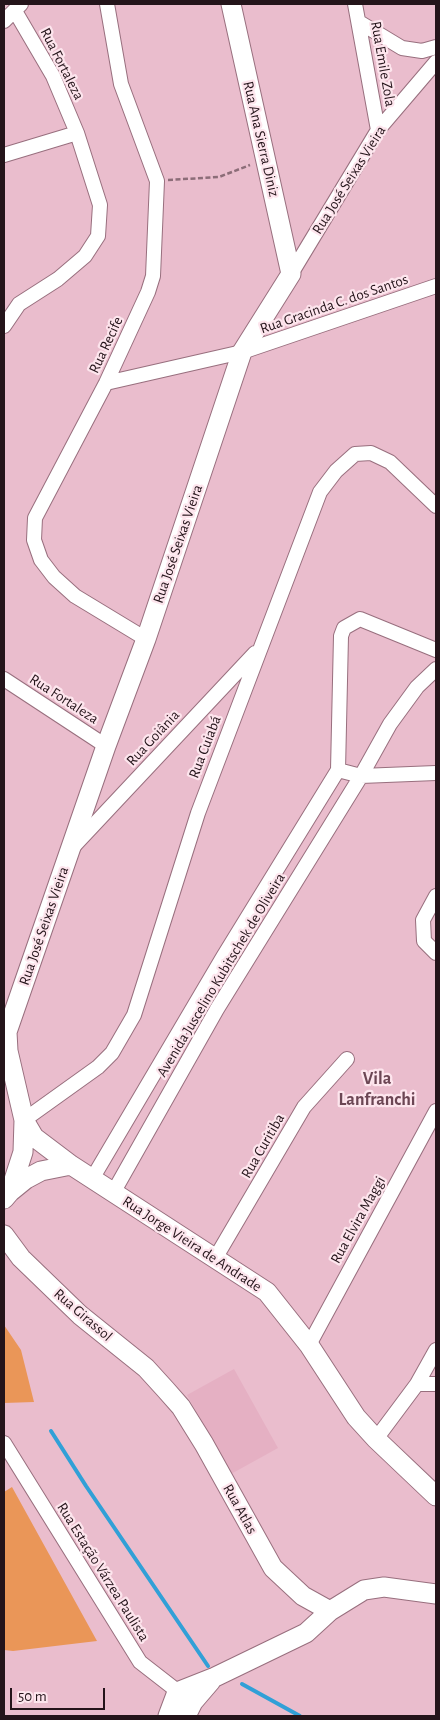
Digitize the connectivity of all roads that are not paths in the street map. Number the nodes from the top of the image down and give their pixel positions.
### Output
1 (107, 4) edge
2 (231, 4) edge
3 (355, 4) edge
4 (18, 7) edge
5 (4, 21) edge
6 (359, 22) junction
7 (436, 47) edge
8 (436, 62) edge
9 (378, 130) junction
10 (77, 133) junction
11 (4, 155) edge
12 (291, 274) junction
13 (436, 286) edge
14 (4, 326) edge
15 (242, 352) junction
16 (106, 383) junction
17 (436, 506) edge
18 (146, 639) junction
19 (260, 648) junction
20 (436, 650) edge
21 (436, 669) edge
22 (4, 679) edge
23 (106, 746) junction
24 (338, 770) junction
25 (436, 773) edge
26 (361, 776) junction
27 (70, 850) junction
28 (436, 896) edge
29 (436, 953) edge
30 (197, 1000) junction
31 (217, 1009) junction
32 (347, 1059) dead end
33 (7, 1064) edge
34 (436, 1111) edge
35 (24, 1120) junction
36 (71, 1165) junction
37 (92, 1179) junction
38 (113, 1193) junction
39 (7, 1196) edge
40 (4, 1235) edge
41 (216, 1257) junction
42 (309, 1345) junction
43 (436, 1350) edge
44 (417, 1384) junction
45 (436, 1384) edge
46 (166, 1390) joint
47 (376, 1439) junction
48 (4, 1443) edge
49 (436, 1496) edge
50 (436, 1594) edge
51 (330, 1611) junction
52 (185, 1703) edge
53 (168, 1716) edge

1 - 16 street, Rua Recife
2 - 12 street, Rua Ana Sierra Diniz
3 - 6 street, Rua Emile Zola
4 - 5 street
4 - 10 street, Rua Fortaleza
6 - 7 street
6 - 9 street, Rua Emile Zola
8 - 9 street, Rua José Seixas Vieira
9 - 12 street, Rua José Seixas Vieira
10 - 11 street
10 - 14 street, Rua Fortaleza
12 - 15 street, Rua José Seixas Vieira
13 - 15 street, Rua Gracinda C. dos Santos
15 - 16 street, Rua Gracinda C. dos Santos
15 - 18 street, Rua José Seixas Vieira
16 - 18 street, Rua Recife
17 - 19 street, Rua Cuiabá
18 - 23 street, Rua José Seixas Vieira
19 - 27 street, Rua Goiânia
19 - 35 street, Rua Cuiabá
20 - 24 street
21 - 26 street, Avenida Juscelino Kubitschek de Oliveira
22 - 23 street, Rua Fortaleza
23 - 27 street, Rua José Seixas Vieira
24 - 26 street
24 - 30 street, Avenida Juscelino Kubitschek de Oliveira
25 - 26 street
26 - 31 street, Avenida Juscelino Kubitschek de Oliveira
27 - 33 street, Rua José Seixas Vieira
28 - 29 street
30 - 31 street
30 - 37 street, Avenida Juscelino Kubitschek de Oliveira
31 - 38 street, Avenida Juscelino Kubitschek de Oliveira
32 - 41 street, Rua Curitiba
33 - 35 street, Rua Jorge Vieira de Andrade
34 - 42 street, Rua Elvira Maggi
35 - 36 street, Rua Jorge Vieira de Andrade
35 - 39 street
36 - 37 street, Rua Jorge Vieira de Andrade
36 - 39 street
37 - 38 street, Rua Jorge Vieira de Andrade
38 - 41 street, Rua Jorge Vieira de Andrade
40 - 46 street, Rua Girassol
41 - 42 street, Rua Jorge Vieira de Andrade
42 - 47 street, Rua Jorge Vieira de Andrade
43 - 44 street
44 - 45 street
44 - 47 street
46 - 51 street, Rua Atlas
47 - 49 street, Rua Jorge Vieira de Andrade
48 - 52 street, Rua Estação Várzea Paulista
50 - 51 street
51 - 52 street
52 - 53 street

